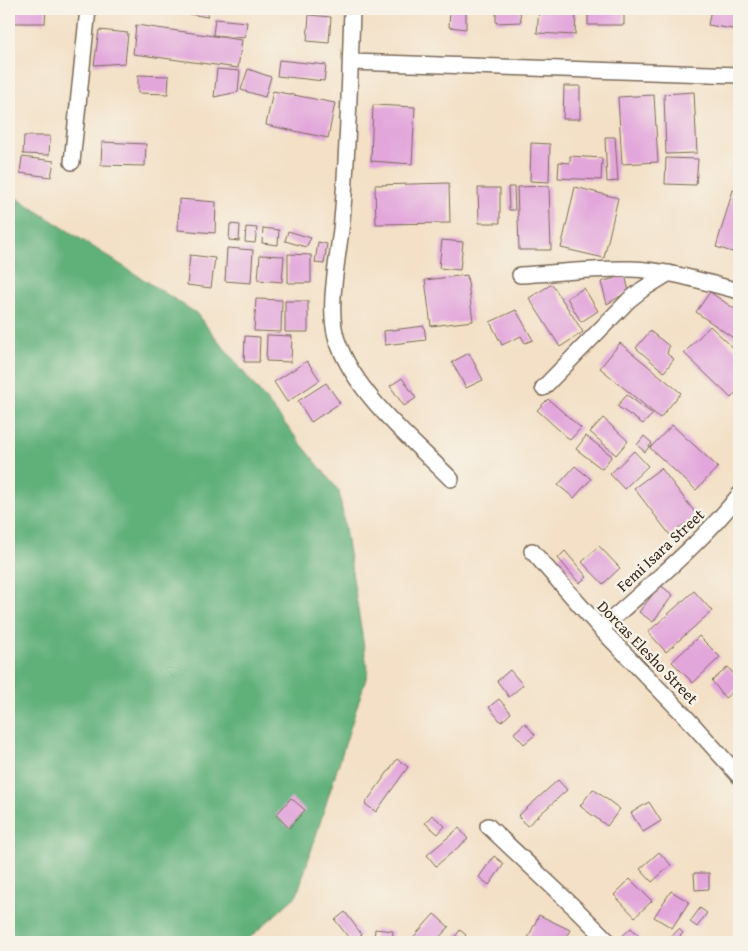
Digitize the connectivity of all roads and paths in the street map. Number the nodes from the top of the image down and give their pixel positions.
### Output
1 (88, 9) edge
2 (352, 9) edge
3 (351, 62) junction
4 (739, 75) edge
5 (72, 162) dead end
6 (669, 274) junction
7 (520, 275) dead end
8 (739, 291) edge
9 (543, 388) dead end
10 (452, 479) dead end
11 (739, 495) edge
12 (532, 551) dead end
13 (601, 629) junction
14 (739, 776) edge
15 (488, 826) dead end
16 (609, 942) edge

1 - 5 street
2 - 3 street
3 - 4 street
3 - 10 street
6 - 7 street
6 - 8 street
6 - 9 street
11 - 13 street, Femi Isara Street
12 - 13 street, Dorcas Elesho Street
13 - 14 street, Dorcas Elesho Street
15 - 16 street

